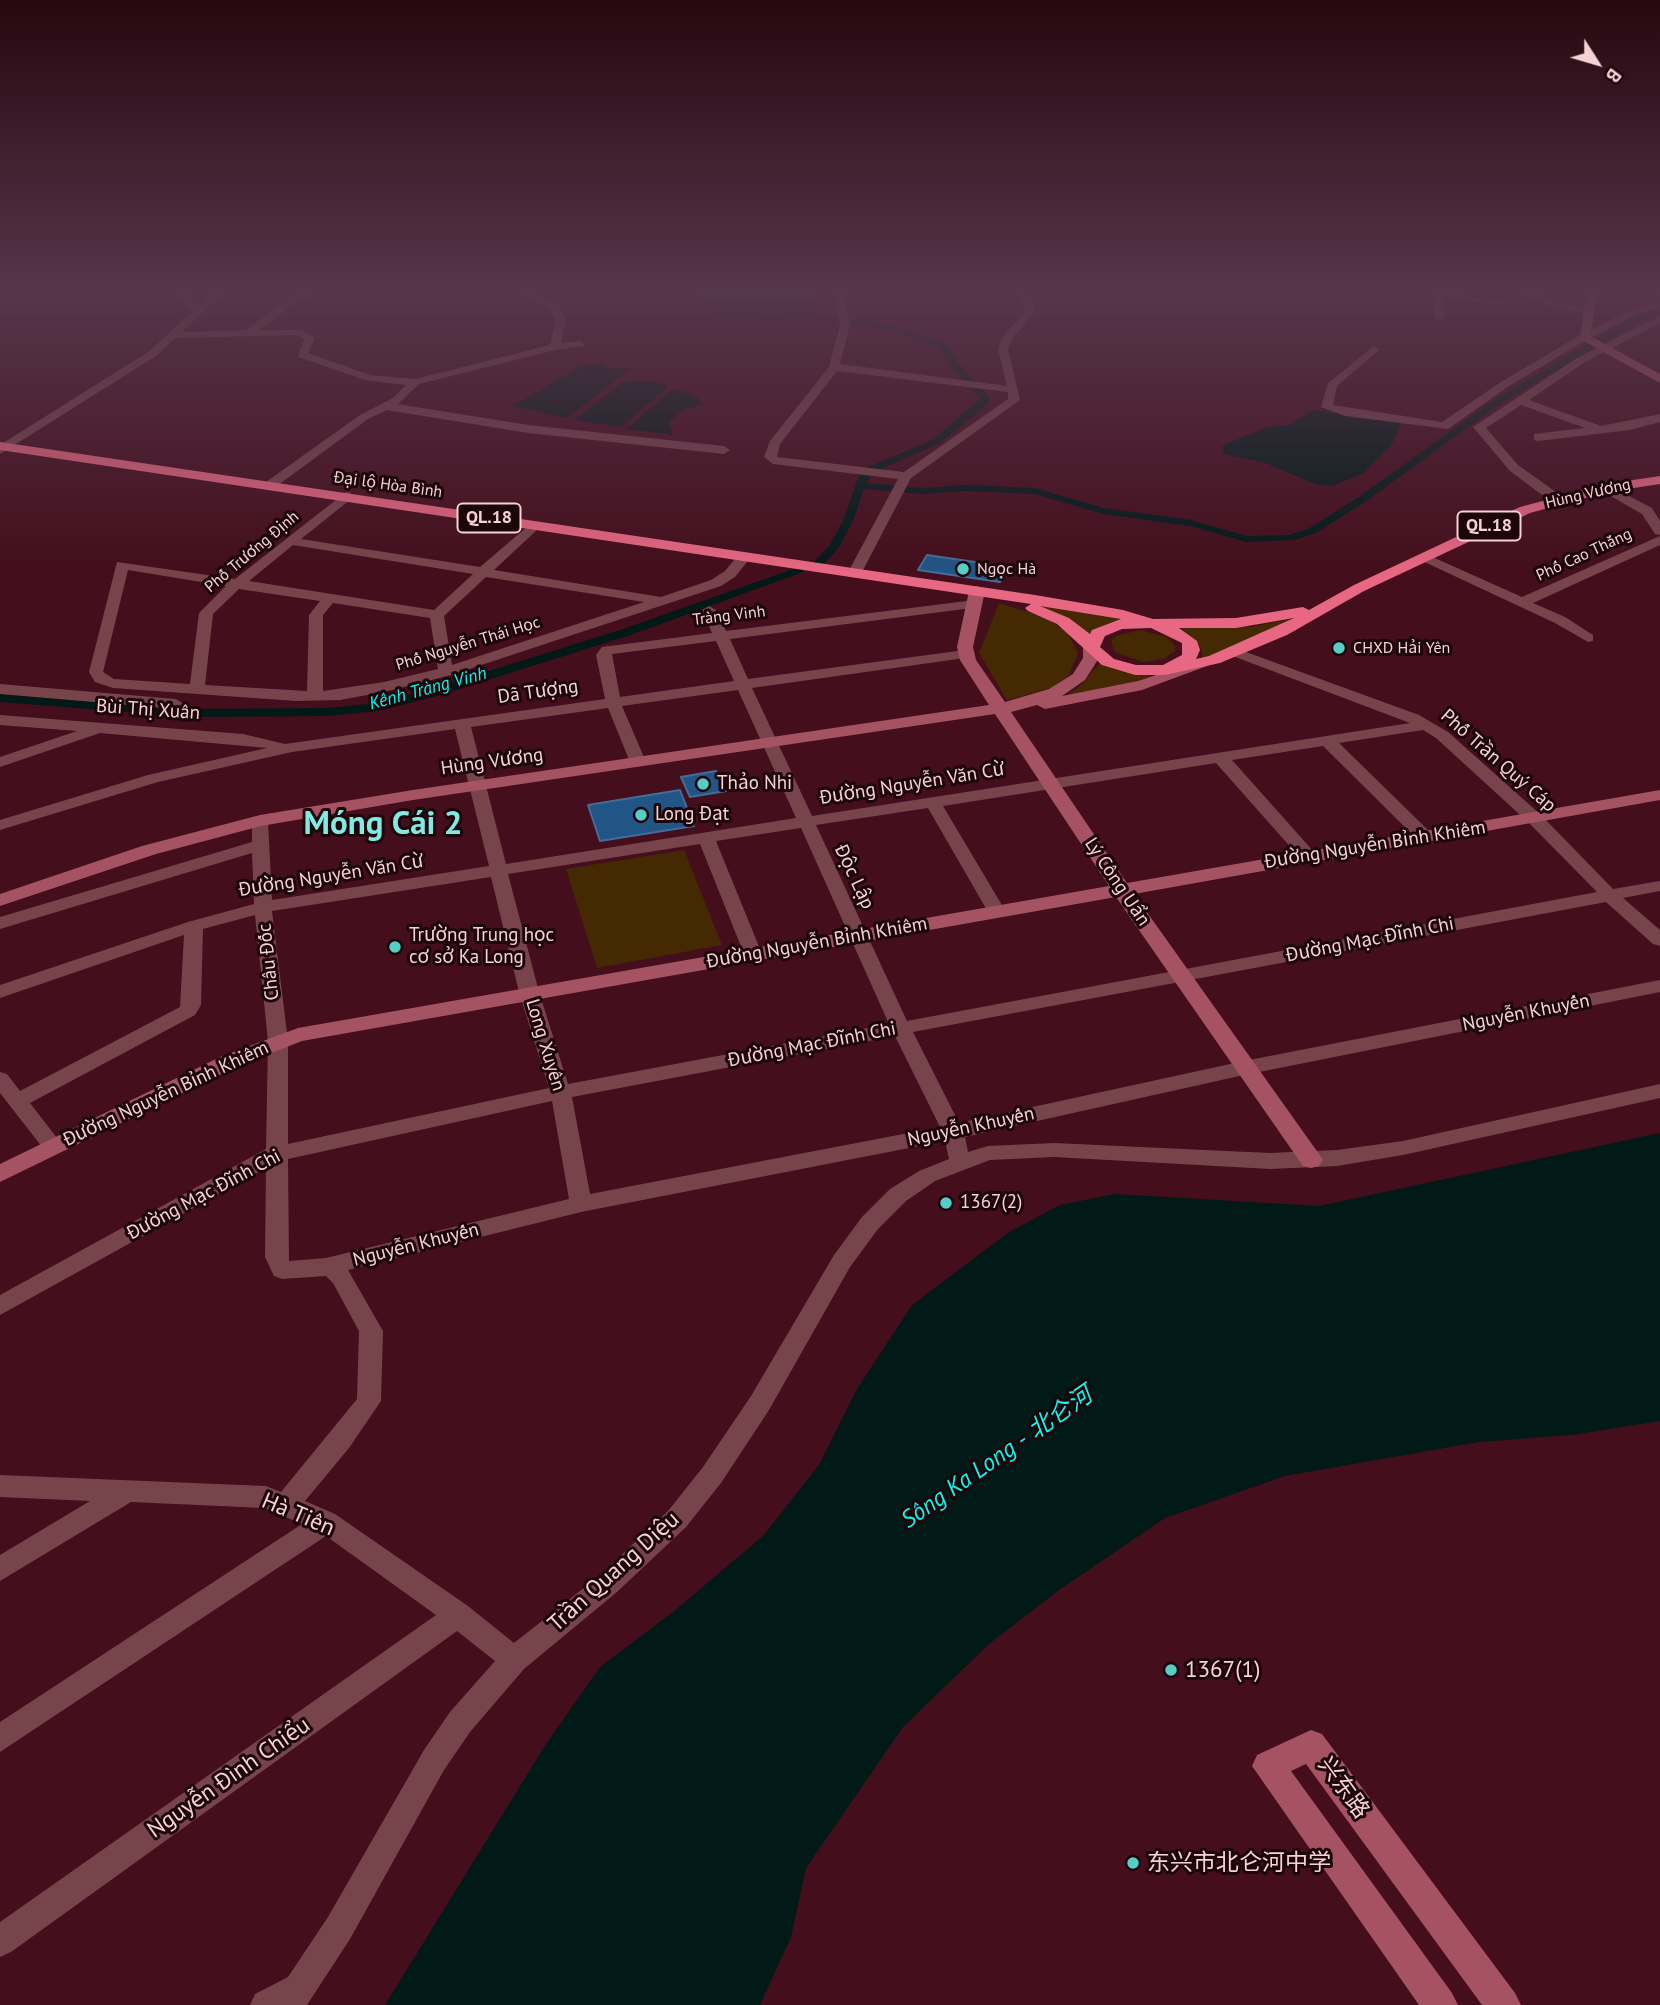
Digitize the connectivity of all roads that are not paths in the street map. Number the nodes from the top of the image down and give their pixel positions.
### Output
1 (101, 387) edge
2 (410, 387) edge
3 (819, 387) edge
4 (980, 387) edge
5 (1013, 387) edge
6 (1332, 387) edge
7 (1501, 387) edge
8 (1537, 387) edge
9 (1014, 390) junction
10 (1519, 400) junction
11 (387, 406) junction
12 (1660, 418) edge
13 (1601, 430) junction
14 (1538, 438) dead end
15 (2, 448) edge
16 (724, 450) dead end
17 (906, 476) junction
18 (1660, 480) edge
19 (270, 485) junction
20 (1606, 488) junction
21 (346, 496) junction
22 (1558, 500) junction
23 (534, 525) junction
24 (1660, 531) edge
25 (1660, 540) edge
26 (291, 541) junction
27 (744, 557) junction
28 (1423, 558) junction
29 (484, 571) junction
30 (854, 573) junction
31 (238, 583) junction
32 (330, 598) junction
33 (976, 598) junction
34 (663, 600) junction
35 (1523, 602) junction
36 (1328, 603) junction
37 (709, 610) dead end
38 (437, 615) junction
39 (1129, 619) junction
40 (1206, 624) junction
41 (1160, 625) junction
42 (720, 635) junction
43 (1588, 638) dead end
44 (1091, 648) junction
45 (1235, 652) junction
46 (965, 654) junction
47 (1214, 660) junction
48 (1173, 668) junction
49 (446, 672) junction
50 (742, 684) junction
51 (1142, 685) junction
52 (0, 689) edge
53 (197, 689) junction
54 (315, 695) junction
55 (612, 702) junction
56 (176, 704) dead end
57 (1001, 709) junction
58 (0, 720) edge
59 (462, 724) junction
60 (1426, 725) junction
61 (101, 728) junction
62 (769, 742) junction
63 (1328, 742) junction
64 (292, 747) junction
65 (1221, 758) junction
66 (0, 762) edge
67 (638, 762) junction
68 (1048, 782) junction
69 (480, 785) junction
70 (1660, 795) edge
71 (933, 803) junction
72 (1535, 819) junction
73 (260, 821) junction
74 (806, 823) junction
75 (0, 825) edge
76 (1425, 837) junction
77 (706, 838) junction
78 (262, 845) junction
79 (1308, 856) junction
80 (500, 871) junction
81 (1660, 886) edge
82 (1123, 890) junction
83 (1610, 896) junction
84 (0, 900) edge
85 (263, 907) junction
86 (997, 912) junction
87 (0, 923) edge
88 (194, 926) junction
89 (858, 936) junction
90 (1660, 940) edge
91 (753, 954) junction
92 (1179, 975) junction
93 (1660, 986) edge
94 (0, 992) edge
95 (529, 992) junction
96 (901, 1028) junction
97 (278, 1041) junction
98 (1244, 1068) junction
99 (0, 1079) edge
100 (1660, 1091) edge
101 (561, 1093) junction
102 (17, 1101) junction
103 (953, 1132) junction
104 (53, 1147) junction
105 (275, 1154) junction
106 (1311, 1160) junction
107 (960, 1161) junction
108 (0, 1174) edge
109 (580, 1204) junction
110 (330, 1266) junction
111 (282, 1270) joint
112 (0, 1306) edge
113 (0, 1486) edge
114 (129, 1491) junction
115 (286, 1505) junction
116 (326, 1522) junction
117 (0, 1569) edge
118 (458, 1615) junction
119 (514, 1660) junction
120 (0, 1738) edge
121 (0, 1941) edge
122 (293, 1997) edge
123 (266, 2005) edge
124 (1440, 2005) edge
125 (1503, 2005) edge

1 - 15 street
2 - 11 street
3 - 17 street
4 - 9 street
5 - 9 street
6 - 7 street
8 - 10 street
9 - 17 street
10 - 13 street
10 - 22 street
11 - 16 street
11 - 19 street
12 - 13 street
13 - 14 street
15 - 19 highway, Đại lộ Hòa Bình / QL.18
17 - 30 street
18 - 20 highway, Hùng Vương / QL.18
19 - 21 highway, Đại lộ Hòa Bình / QL.18
20 - 22 highway, Hùng Vương / QL.18
20 - 24 street
21 - 23 highway, Đại lộ Hòa Bình / QL.18
21 - 26 street, Phố Trương Định
22 - 28 highway, Hùng Vương / QL.18
23 - 27 highway, Đại lộ Hòa Bình / QL.18
23 - 29 street
25 - 35 street, Phố Cao Thắng
26 - 29 street
26 - 31 street, Phố Trương Định
27 - 30 highway, Đại lộ Hòa Bình / QL.18
27 - 34 street, Phố Nguyễn Thái Học
28 - 35 street
28 - 36 highway, Hùng Vương / QL.18
29 - 34 street
29 - 38 street
30 - 33 highway, Đại lộ Hòa Bình / QL.18
31 - 32 street
31 - 53 street, Phố Trương Định
31 - 53 street, Phố Nguyễn Thái Học
32 - 38 street
32 - 54 street
33 - 39 highway
33 - 42 street, Tràng Vinh
33 - 44 highway
33 - 46 street
34 - 49 street, Phố Nguyễn Thái Học
35 - 43 street
36 - 40 highway
36 - 45 highway
37 - 42 street, Độc Lập
38 - 49 street
39 - 40 highway
39 - 41 highway
39 - 44 highway
40 - 41 highway
41 - 48 highway
42 - 50 street, Độc Lập
42 - 55 street, Tràng Vinh
44 - 48 highway
44 - 57 street
45 - 47 highway
45 - 60 street, Phố Trần Quý Cáp
46 - 50 street, Dã Tượng
46 - 57 street, Lý Công Uẩn
47 - 48 highway
47 - 51 street
48 - 51 street
49 - 54 street, Phố Nguyễn Thái Học
50 - 55 street, Dã Tượng
50 - 62 street, Độc Lập
51 - 57 street
52 - 56 street
53 - 54 street, Phố Nguyễn Thái Học
55 - 59 street, Dã Tượng
55 - 67 street, Tràng Vinh
57 - 62 street, Hùng Vương
57 - 68 street, Lý Công Uẩn
58 - 61 street, Bùi Thị Xuân
59 - 64 street, Dã Tượng
59 - 69 street, Long Xuyên
60 - 63 street, Đường Nguyễn Văn Cừ
60 - 72 street, Phố Trần Quý Cáp
61 - 64 street, Bùi Thị Xuân
61 - 66 street
62 - 67 street, Hùng Vương
62 - 74 street, Độc Lập
63 - 65 street, Đường Nguyễn Văn Cừ
63 - 76 street
64 - 75 street, Dã Tượng
65 - 68 street, Đường Nguyễn Văn Cừ
65 - 79 street
67 - 69 street, Hùng Vương
68 - 71 street, Đường Nguyễn Văn Cừ
68 - 82 street, Lý Công Uẩn
69 - 73 street, Hùng Vương
69 - 80 street, Long Xuyên
70 - 72 street, Đường Nguyễn Bỉnh Khiêm
71 - 74 street, Đường Nguyễn Văn Cừ
71 - 86 street
72 - 76 street, Đường Nguyễn Bỉnh Khiêm
72 - 83 street, Phố Trần Quý Cáp
73 - 78 street, Châu Đốc
73 - 84 street, Hùng Vương
74 - 77 street, Đường Nguyễn Văn Cừ
74 - 89 street, Độc Lập
76 - 79 street, Đường Nguyễn Bỉnh Khiêm
77 - 80 street, Đường Nguyễn Văn Cừ
77 - 91 street
78 - 85 street, Châu Đốc
78 - 87 street
79 - 82 street, Đường Nguyễn Bỉnh Khiêm
80 - 85 street, Đường Nguyễn Văn Cừ
80 - 95 street, Long Xuyên
81 - 83 street, Đường Mạc Đĩnh Chi
82 - 86 street, Đường Nguyễn Bỉnh Khiêm
82 - 92 street, Lý Công Uẩn
83 - 90 street, Phố Trần Quý Cáp
83 - 92 street, Đường Mạc Đĩnh Chi
85 - 88 street, Đường Nguyễn Văn Cừ
85 - 97 street, Châu Đốc
86 - 89 street, Đường Nguyễn Bỉnh Khiêm
88 - 94 street, Đường Nguyễn Văn Cừ
88 - 102 street
89 - 91 street, Đường Nguyễn Bỉnh Khiêm
89 - 96 street, Độc Lập
91 - 95 street, Đường Nguyễn Bỉnh Khiêm
92 - 96 street, Đường Mạc Đĩnh Chi
92 - 98 street, Lý Công Uẩn
93 - 98 street, Nguyễn Khuyến
95 - 97 street, Đường Nguyễn Bỉnh Khiêm
95 - 101 street, Long Xuyên
96 - 101 street, Đường Mạc Đĩnh Chi
96 - 103 street, Độc Lập
97 - 104 street, Đường Nguyễn Bỉnh Khiêm
97 - 105 street, Châu Đốc
98 - 103 street, Nguyễn Khuyến
98 - 106 street, Lý Công Uẩn
99 - 102 street
100 - 106 street, Trần Quang Diệu
101 - 105 street, Đường Mạc Đĩnh Chi
101 - 109 street, Long Xuyên
102 - 104 street
103 - 107 street, Độc Lập
103 - 109 street, Nguyễn Khuyến
104 - 108 street, Đường Nguyễn Bỉnh Khiêm
105 - 111 street, Châu Đốc
105 - 112 street, Đường Mạc Đĩnh Chi
106 - 107 street, Trần Quang Diệu
107 - 119 street, Trần Quang Diệu
109 - 110 street, Nguyễn Khuyến
110 - 111 street, Nguyễn Khuyến
110 - 115 street
113 - 114 street, Hà Tiên
114 - 115 street, Hà Tiên
114 - 117 street
115 - 116 street, Hà Tiên
116 - 118 street, Hà Tiên
116 - 120 street
118 - 119 street, Hà Tiên
118 - 121 street, Nguyễn Đình Chiểu
119 - 122 street, Trần Quang Diệu
122 - 123 street
124 - 125 street, 兴东路

